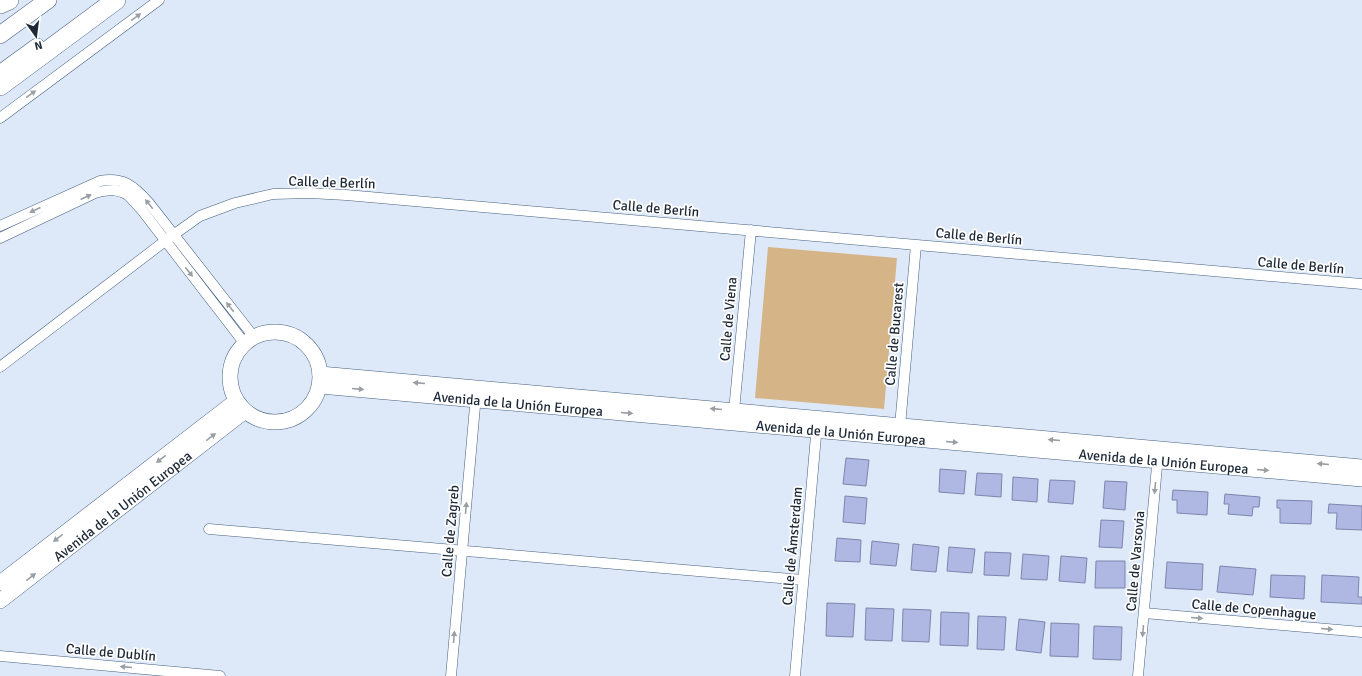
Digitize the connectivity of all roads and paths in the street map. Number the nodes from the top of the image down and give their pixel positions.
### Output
1 (9, 0) edge
2 (48, 0) edge
3 (102, 0) edge
4 (116, 0) edge
5 (159, 0) edge
6 (0, 4) edge
7 (0, 35) edge
8 (0, 74) edge
9 (0, 86) edge
10 (0, 118) edge
11 (0, 226) edge
12 (751, 230) junction
13 (173, 234) junction
14 (0, 238) edge
15 (165, 241) junction
16 (916, 245) junction
17 (1362, 284) edge
18 (250, 341) junction
19 (0, 367) edge
20 (320, 380) junction
21 (476, 394) junction
22 (240, 406) junction
23 (734, 411) junction
24 (817, 424) junction
25 (900, 426) junction
26 (1158, 455) junction
27 (1362, 468) edge
28 (1362, 479) edge
29 (208, 529) dead end
30 (462, 551) junction
31 (803, 580) junction
32 (0, 583) edge
33 (0, 601) edge
34 (1144, 613) junction
35 (1362, 632) edge
36 (0, 656) edge
37 (220, 676) edge
38 (451, 676) edge
39 (795, 676) edge
40 (1138, 676) edge

1 - 6 highway
2 - 7 main road
3 - 8 main road
4 - 9 highway
10 -> 5 street
13 -> 11 street
12 - 13 street, Calle de Berlín
12 - 16 street, Calle de Berlín
12 - 23 street, Calle de Viena
13 - 15 street, Calle de Berlín
18 -> 13 street
14 -> 15 street
15 -> 18 street
15 - 19 street, Calle de Berlín
16 - 17 street, Calle de Berlín
16 - 25 street, Calle de Bucarest
18 - 20 street
18 - 22 street
20 - 21 street, Avenida de la Unión Europea
20 - 22 street
23 -> 21 street, Avenida de la Unión Europea
21 -> 24 street, Avenida de la Unión Europea
30 -> 21 street, Calle de Zagreb
22 -> 32 street, Avenida de la Unión Europea
33 -> 22 street, Avenida de la Unión Europea
23 - 24 street, Avenida de la Unión Europea
24 - 25 street, Avenida de la Unión Europea
24 -> 26 street, Avenida de la Unión Europea
24 - 31 street, Calle de Ámsterdam
26 -> 25 street, Avenida de la Unión Europea
27 -> 26 street, Avenida de la Unión Europea
26 -> 28 street, Avenida de la Unión Europea
26 -> 34 street, Calle de Varsovia
29 - 30 street
30 - 31 street
38 -> 30 street, Calle de Zagreb
31 - 39 street, Calle de Ámsterdam
34 -> 35 street, Calle de Copenhague
34 -> 40 street, Calle de Varsovia
37 -> 36 street, Calle de Dublín

